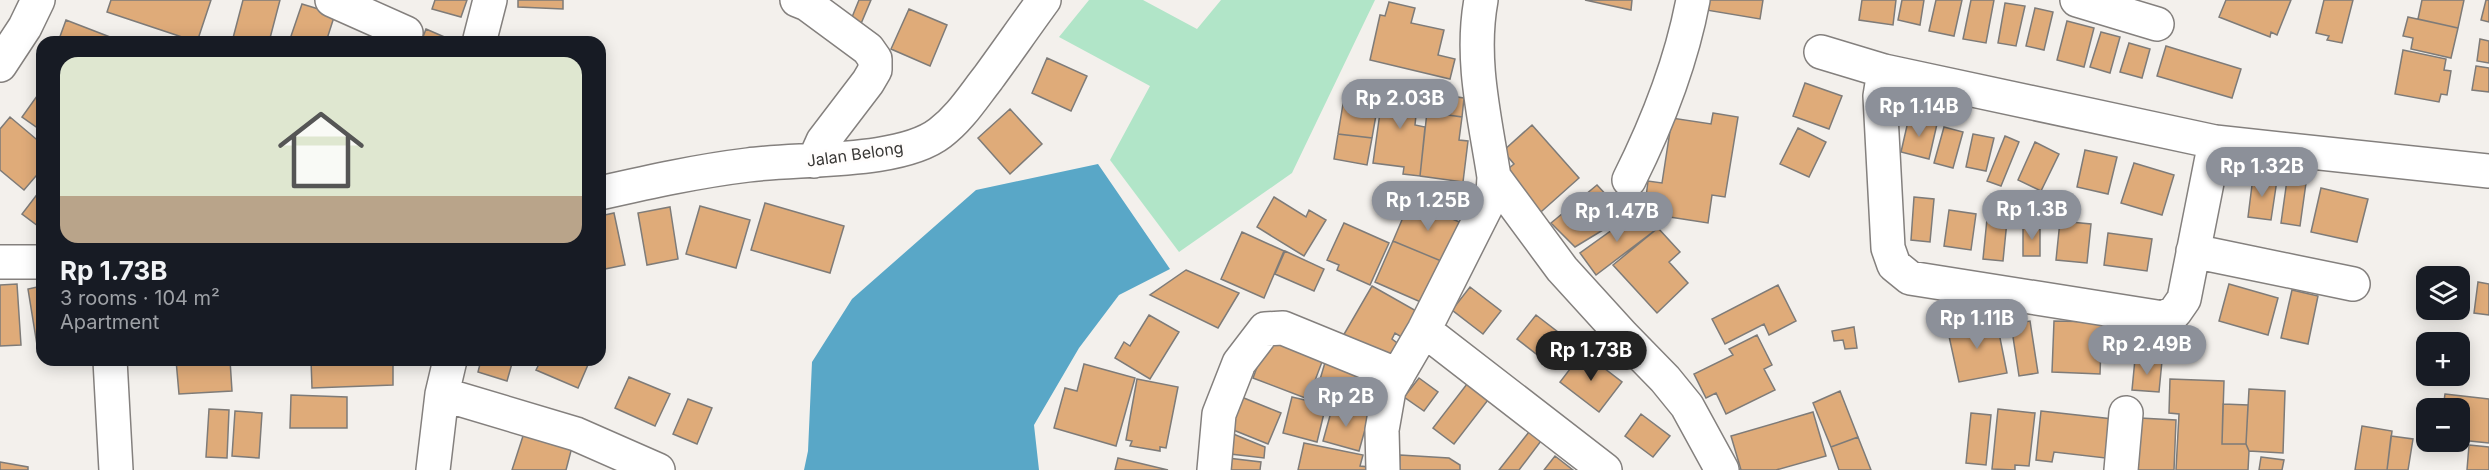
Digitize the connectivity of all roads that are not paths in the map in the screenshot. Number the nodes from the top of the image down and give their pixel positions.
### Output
1 (38, 0) edge
2 (332, 0) edge
3 (490, 0) edge
4 (797, 0) edge
5 (1044, 0) edge
6 (1481, 0) edge
7 (1693, 0) edge
8 (2077, 0) edge
9 (2157, 24) dead end
10 (406, 33) dead end
11 (481, 36) edge
12 (1821, 52) dead end
13 (0, 65) edge
14 (1884, 71) junction
15 (2215, 142) junction
16 (814, 161) junction
17 (2489, 171) edge
18 (1494, 177) junction
19 (1629, 180) dead end
20 (606, 192) edge
21 (2193, 251) junction
22 (0, 262) edge
23 (36, 262) edge
24 (2353, 284) dead end
25 (1424, 330) junction
26 (110, 366) edge
27 (449, 366) edge
28 (1398, 375) junction
29 (442, 394) junction
30 (2126, 412) dead end
31 (116, 470) edge
32 (433, 470) edge
33 (658, 470) edge
34 (1214, 470) edge
35 (1383, 470) edge
36 (1605, 470) edge
37 (1722, 470) edge
38 (2121, 470) edge

1 - 13 street
2 - 10 street
3 - 11 street
4 - 16 street
5 - 16 street, Jalan Belong
6 - 18 street
7 - 19 street
8 - 9 street
12 - 14 street
14 - 15 street
14 - 21 street
15 - 17 street
15 - 21 street
16 - 20 street, Jalan Belong
18 - 25 street
18 - 37 street
21 - 24 street
22 - 23 street
25 - 28 street
25 - 36 street
26 - 31 street
27 - 29 street
28 - 34 street
28 - 35 street
29 - 32 street
29 - 33 street
30 - 38 street

